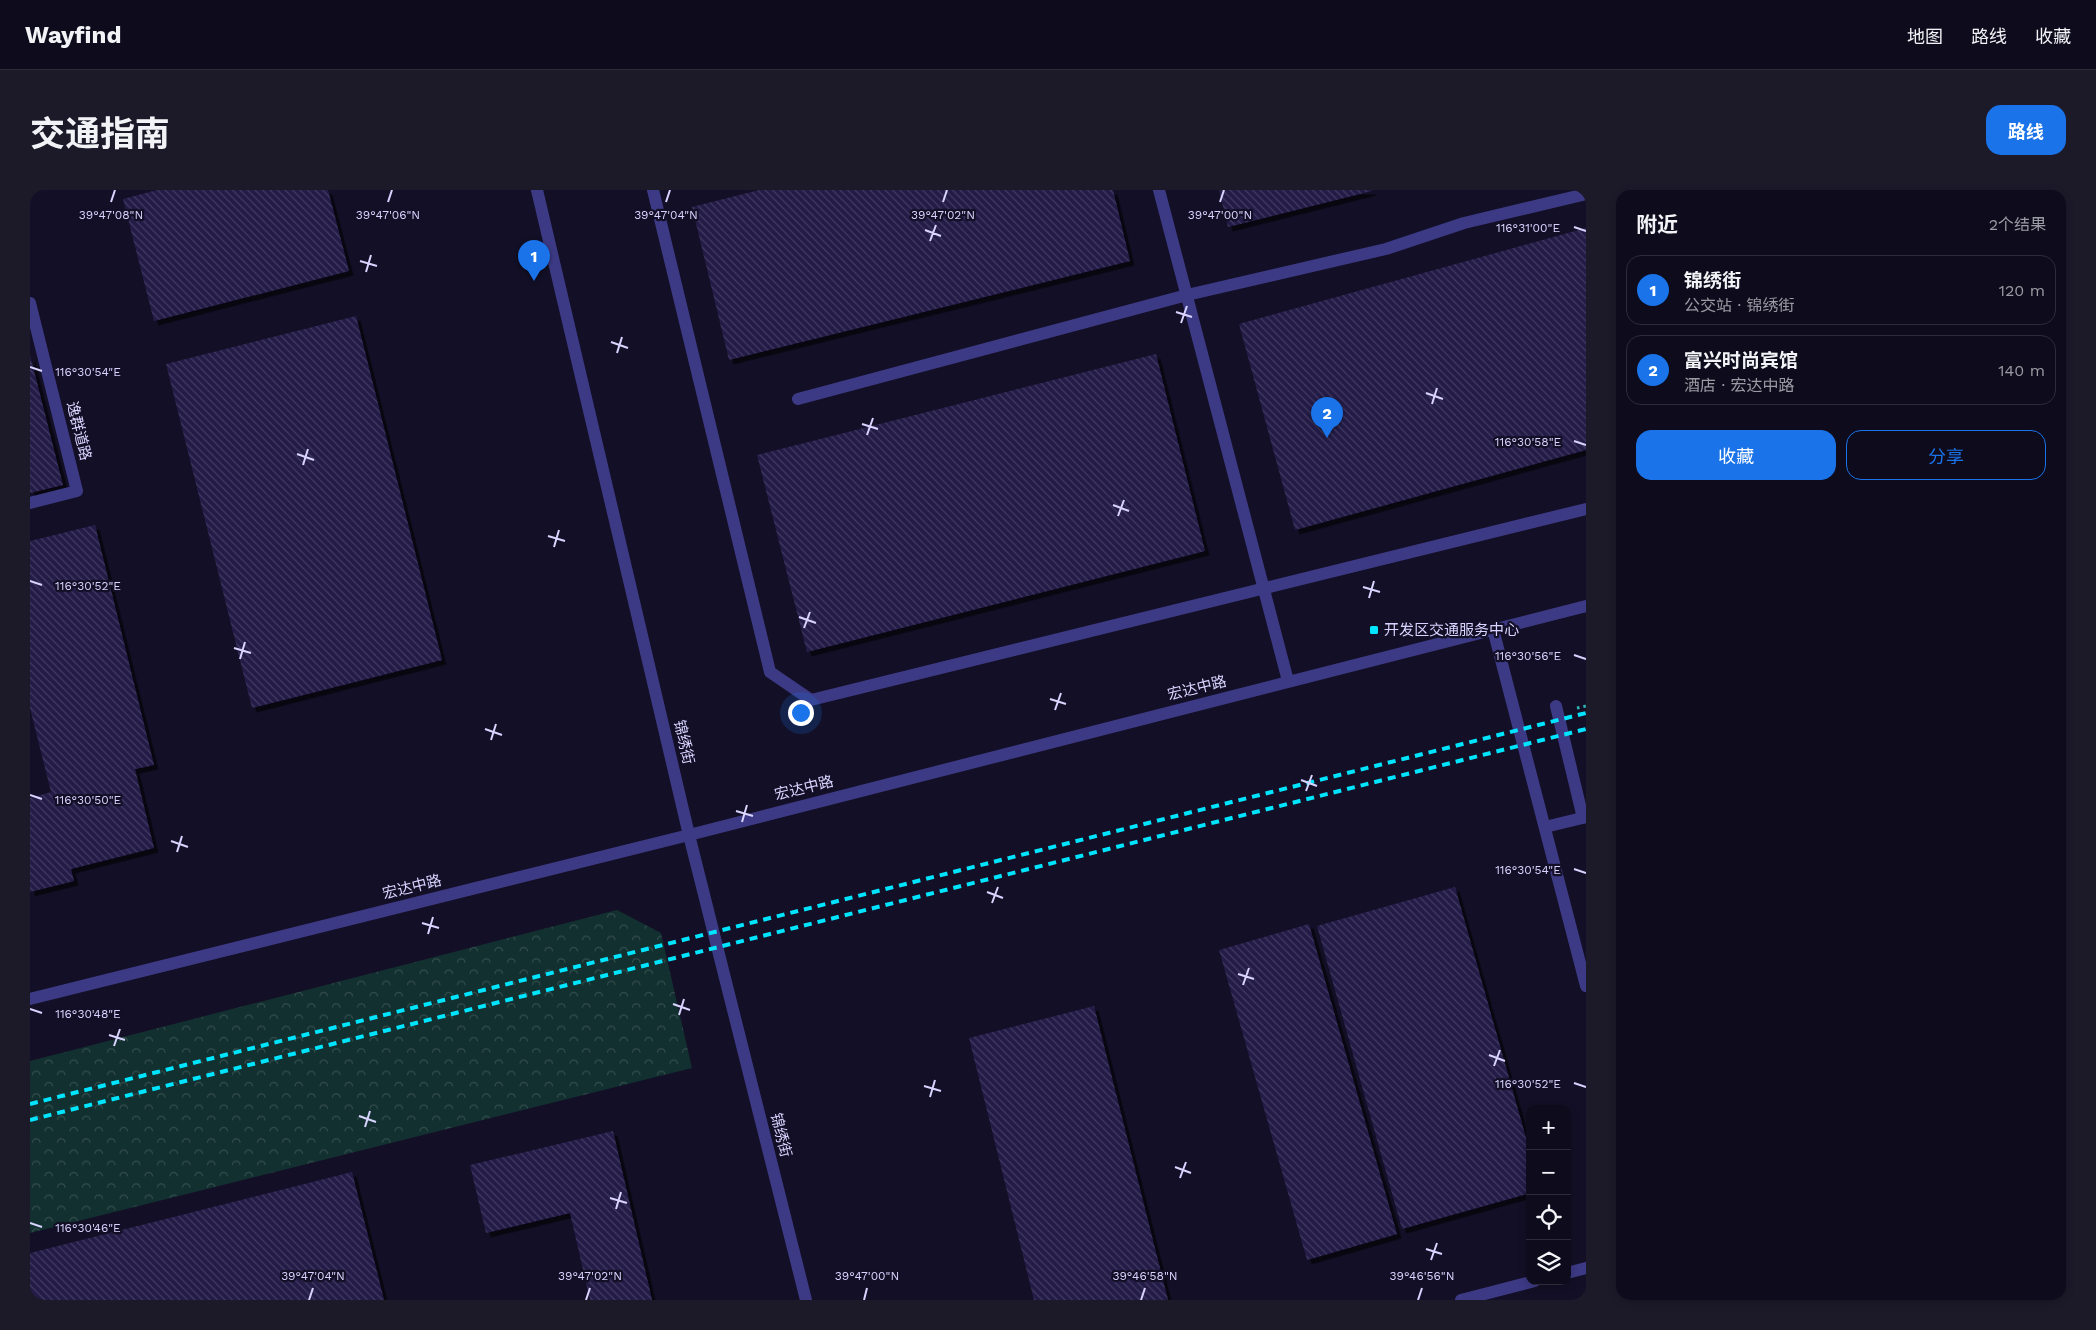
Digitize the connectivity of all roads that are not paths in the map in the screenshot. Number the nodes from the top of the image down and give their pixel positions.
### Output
1 (537, 190) edge
2 (652, 190) edge
3 (1159, 190) edge
4 (1586, 194) edge
5 (1187, 295) junction
6 (30, 303) edge
7 (798, 398) dead end
8 (30, 503) edge
9 (1586, 509) edge
10 (1264, 589) junction
11 (1586, 606) edge
12 (1493, 629) junction
13 (1288, 681) junction
14 (1556, 706) dead end
15 (1584, 817) edge
16 (1545, 827) junction
17 (689, 835) junction
18 (1586, 986) edge
19 (30, 999) edge
20 (1586, 1268) edge
21 (1571, 1272) edge
22 (1526, 1283) edge
23 (806, 1300) edge
24 (1461, 1300) edge

1 - 17 street, 锦绣街
2 - 10 street
3 - 5 street
4 - 5 street
5 - 7 street
5 - 10 street
6 - 8 street, 逸群道路
9 - 10 street
10 - 13 street
11 - 12 street, 宏达中路
12 - 13 street, 宏达中路
12 - 16 street
13 - 17 street, 宏达中路
14 - 15 street
15 - 16 street
16 - 18 street
17 - 19 street, 宏达中路
17 - 23 street, 锦绣街
20 - 21 street
22 - 24 street

